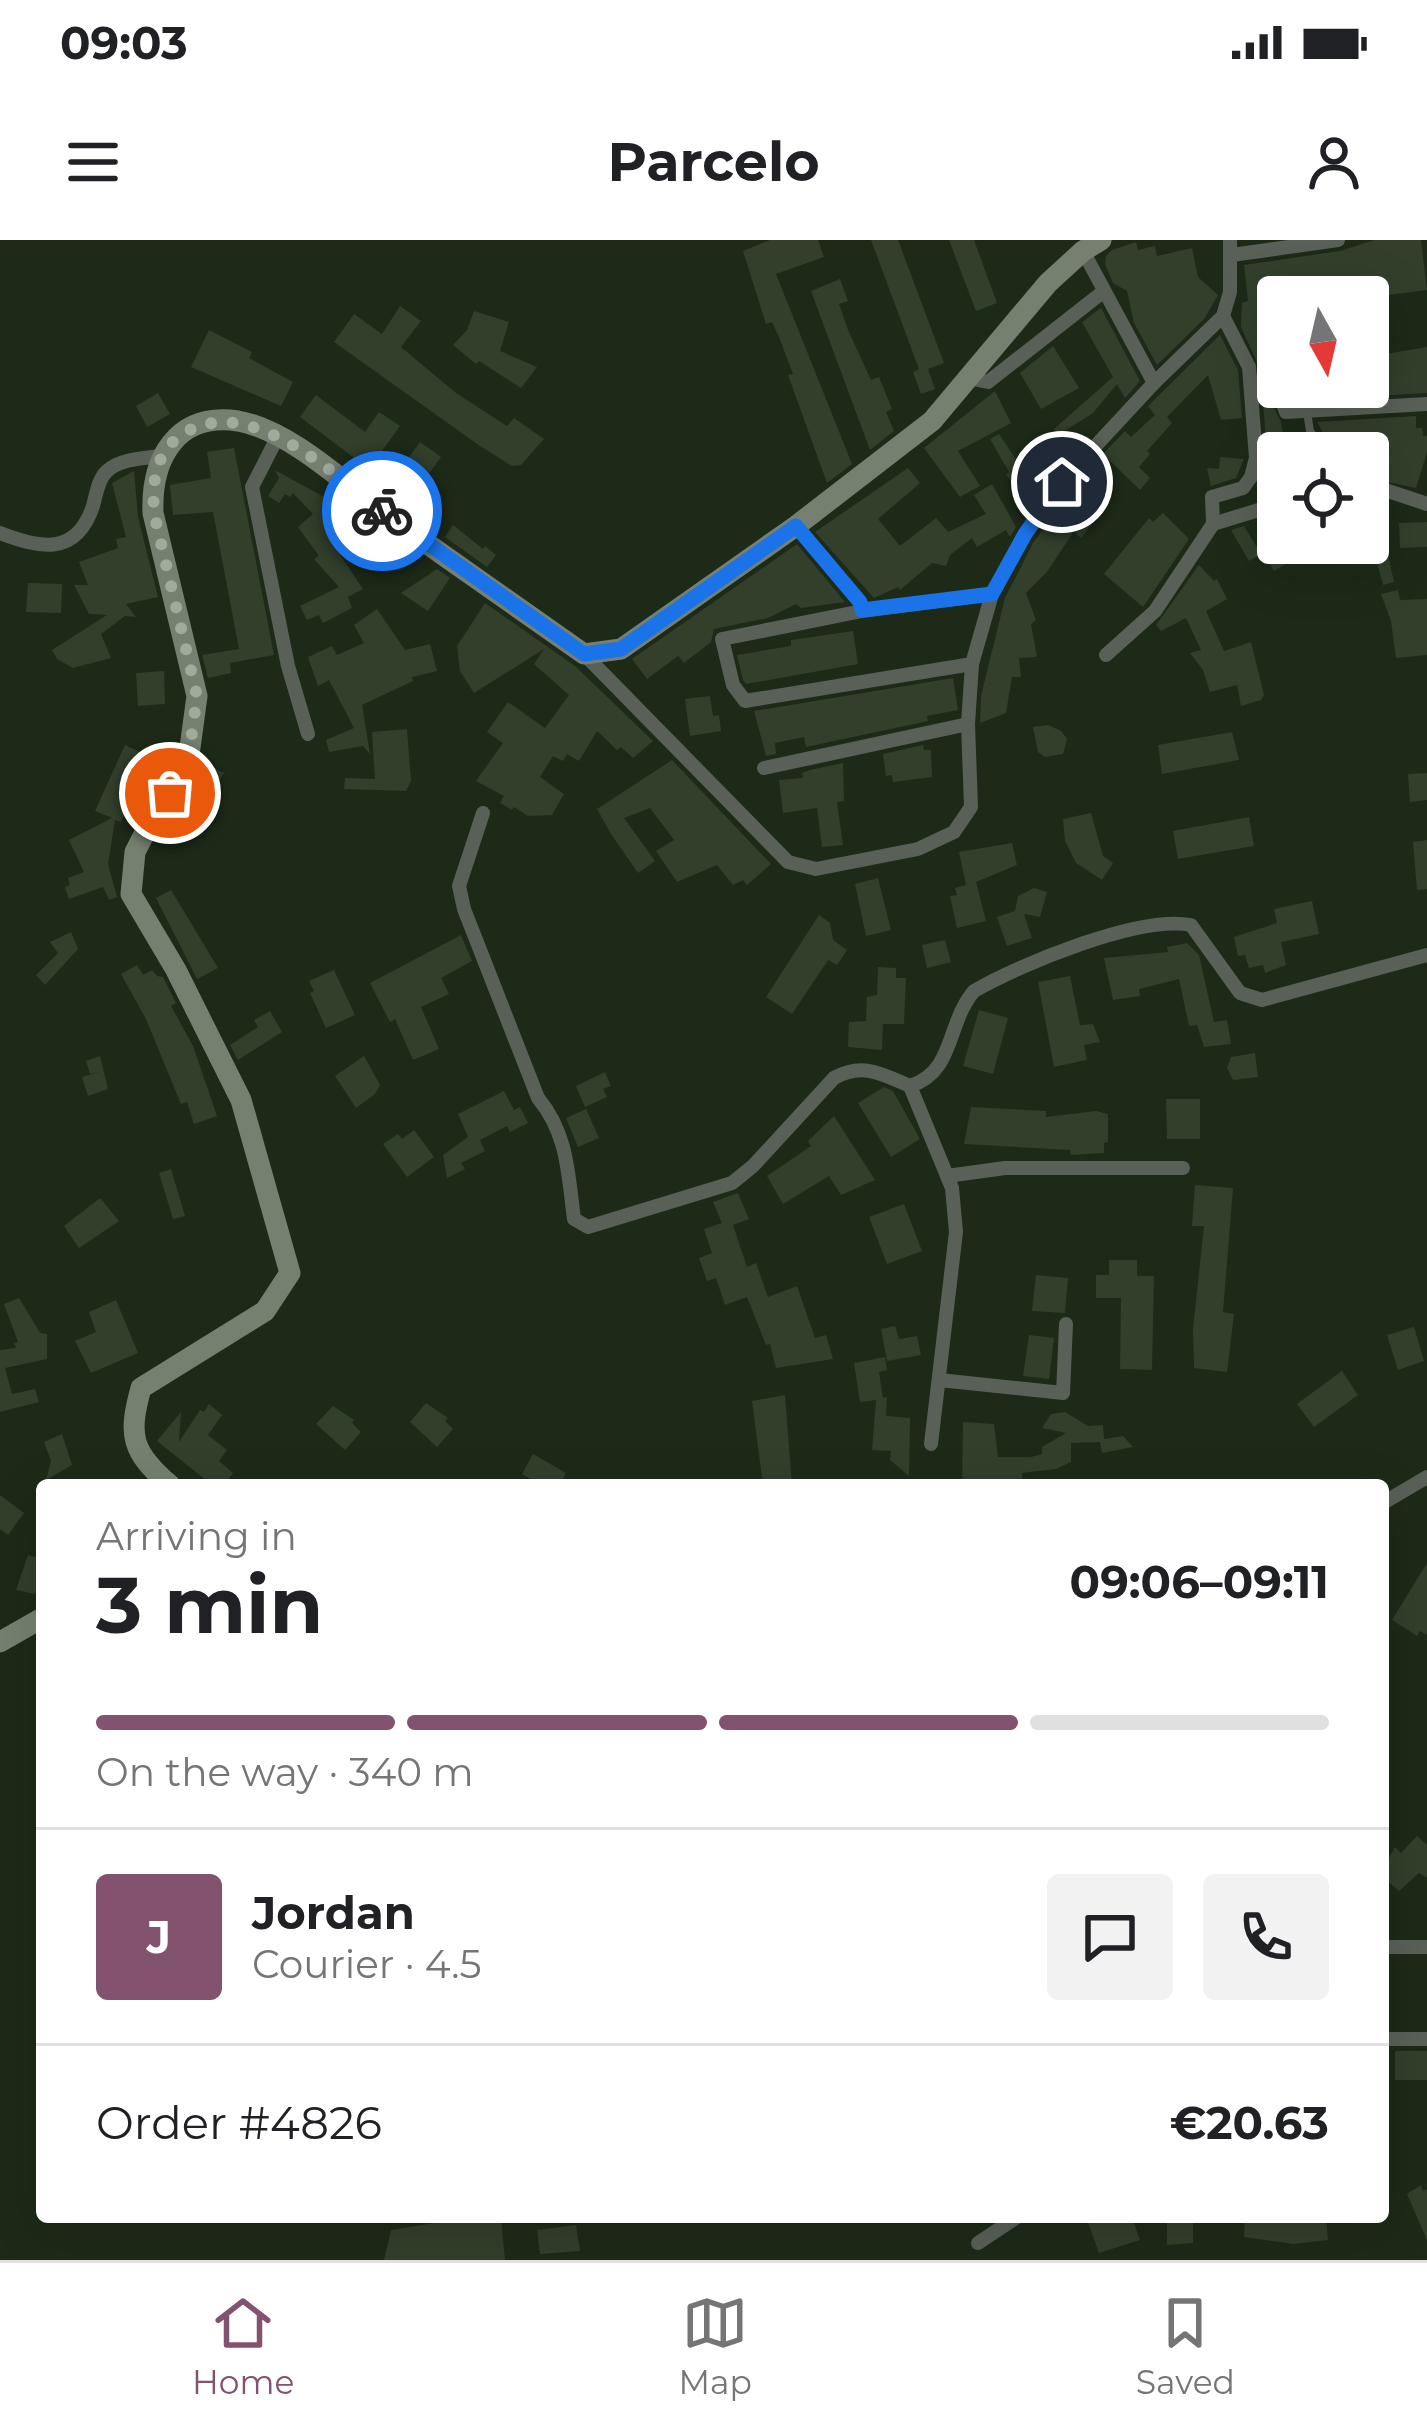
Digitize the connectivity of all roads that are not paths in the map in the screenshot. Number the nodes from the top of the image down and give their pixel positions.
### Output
1 (1338, 240) edge
2 (1092, 245) edge
3 (1231, 248) edge
4 (1104, 291) junction
5 (1223, 316) junction
6 (968, 378) junction
7 (1154, 382) junction
8 (1250, 382) junction
9 (1427, 404) edge
10 (1307, 411) junction
11 (1311, 432) edge
12 (277, 438) junction
13 (161, 456) junction
14 (1389, 491) edge
15 (1427, 504) edge
16 (1257, 510) edge
17 (1213, 524) junction
18 (796, 526) junction
19 (0, 533) edge
20 (992, 594) junction
21 (862, 610) junction
22 (584, 654) junction
23 (1106, 655) dead end
24 (972, 664) junction
25 (968, 724) junction
26 (308, 734) dead end
27 (764, 768) dead end
28 (483, 813) dead end
29 (1427, 956) edge
30 (910, 1086) junction
31 (1183, 1168) dead end
32 (947, 1176) junction
33 (1066, 1324) dead end
34 (939, 1380) junction
35 (931, 1444) dead end
36 (1427, 1478) edge
37 (163, 1479) edge
38 (1389, 1500) edge
39 (36, 1621) edge
40 (0, 1642) edge
41 (1389, 1947) edge
42 (1427, 1947) edge
43 (1389, 2039) edge
44 (1427, 2039) edge
45 (1008, 2223) edge
46 (978, 2243) dead end

1 - 3 street
2 - 4 street
2 - 6 main road
3 - 5 street
4 - 6 street
4 - 7 street
5 - 7 street
5 - 8 street
6 - 18 main road
7 - 20 street
8 - 10 street
8 - 17 street
9 - 10 street
10 - 11 lane
12 - 13 main road
12 - 22 main road
12 - 26 street
13 - 19 street
13 - 37 main road
14 - 15 street
16 - 17 street
17 - 23 street
18 - 21 street
18 - 22 main road
20 - 21 street
20 - 24 street
21 - 24 street
22 - 25 street
24 - 25 street
25 - 27 street
28 - 30 street
29 - 30 street
30 - 32 street
31 - 32 street
32 - 34 street
33 - 34 street
34 - 35 street
36 - 38 street
39 - 40 main road
41 - 42 street
43 - 44 street
45 - 46 street

